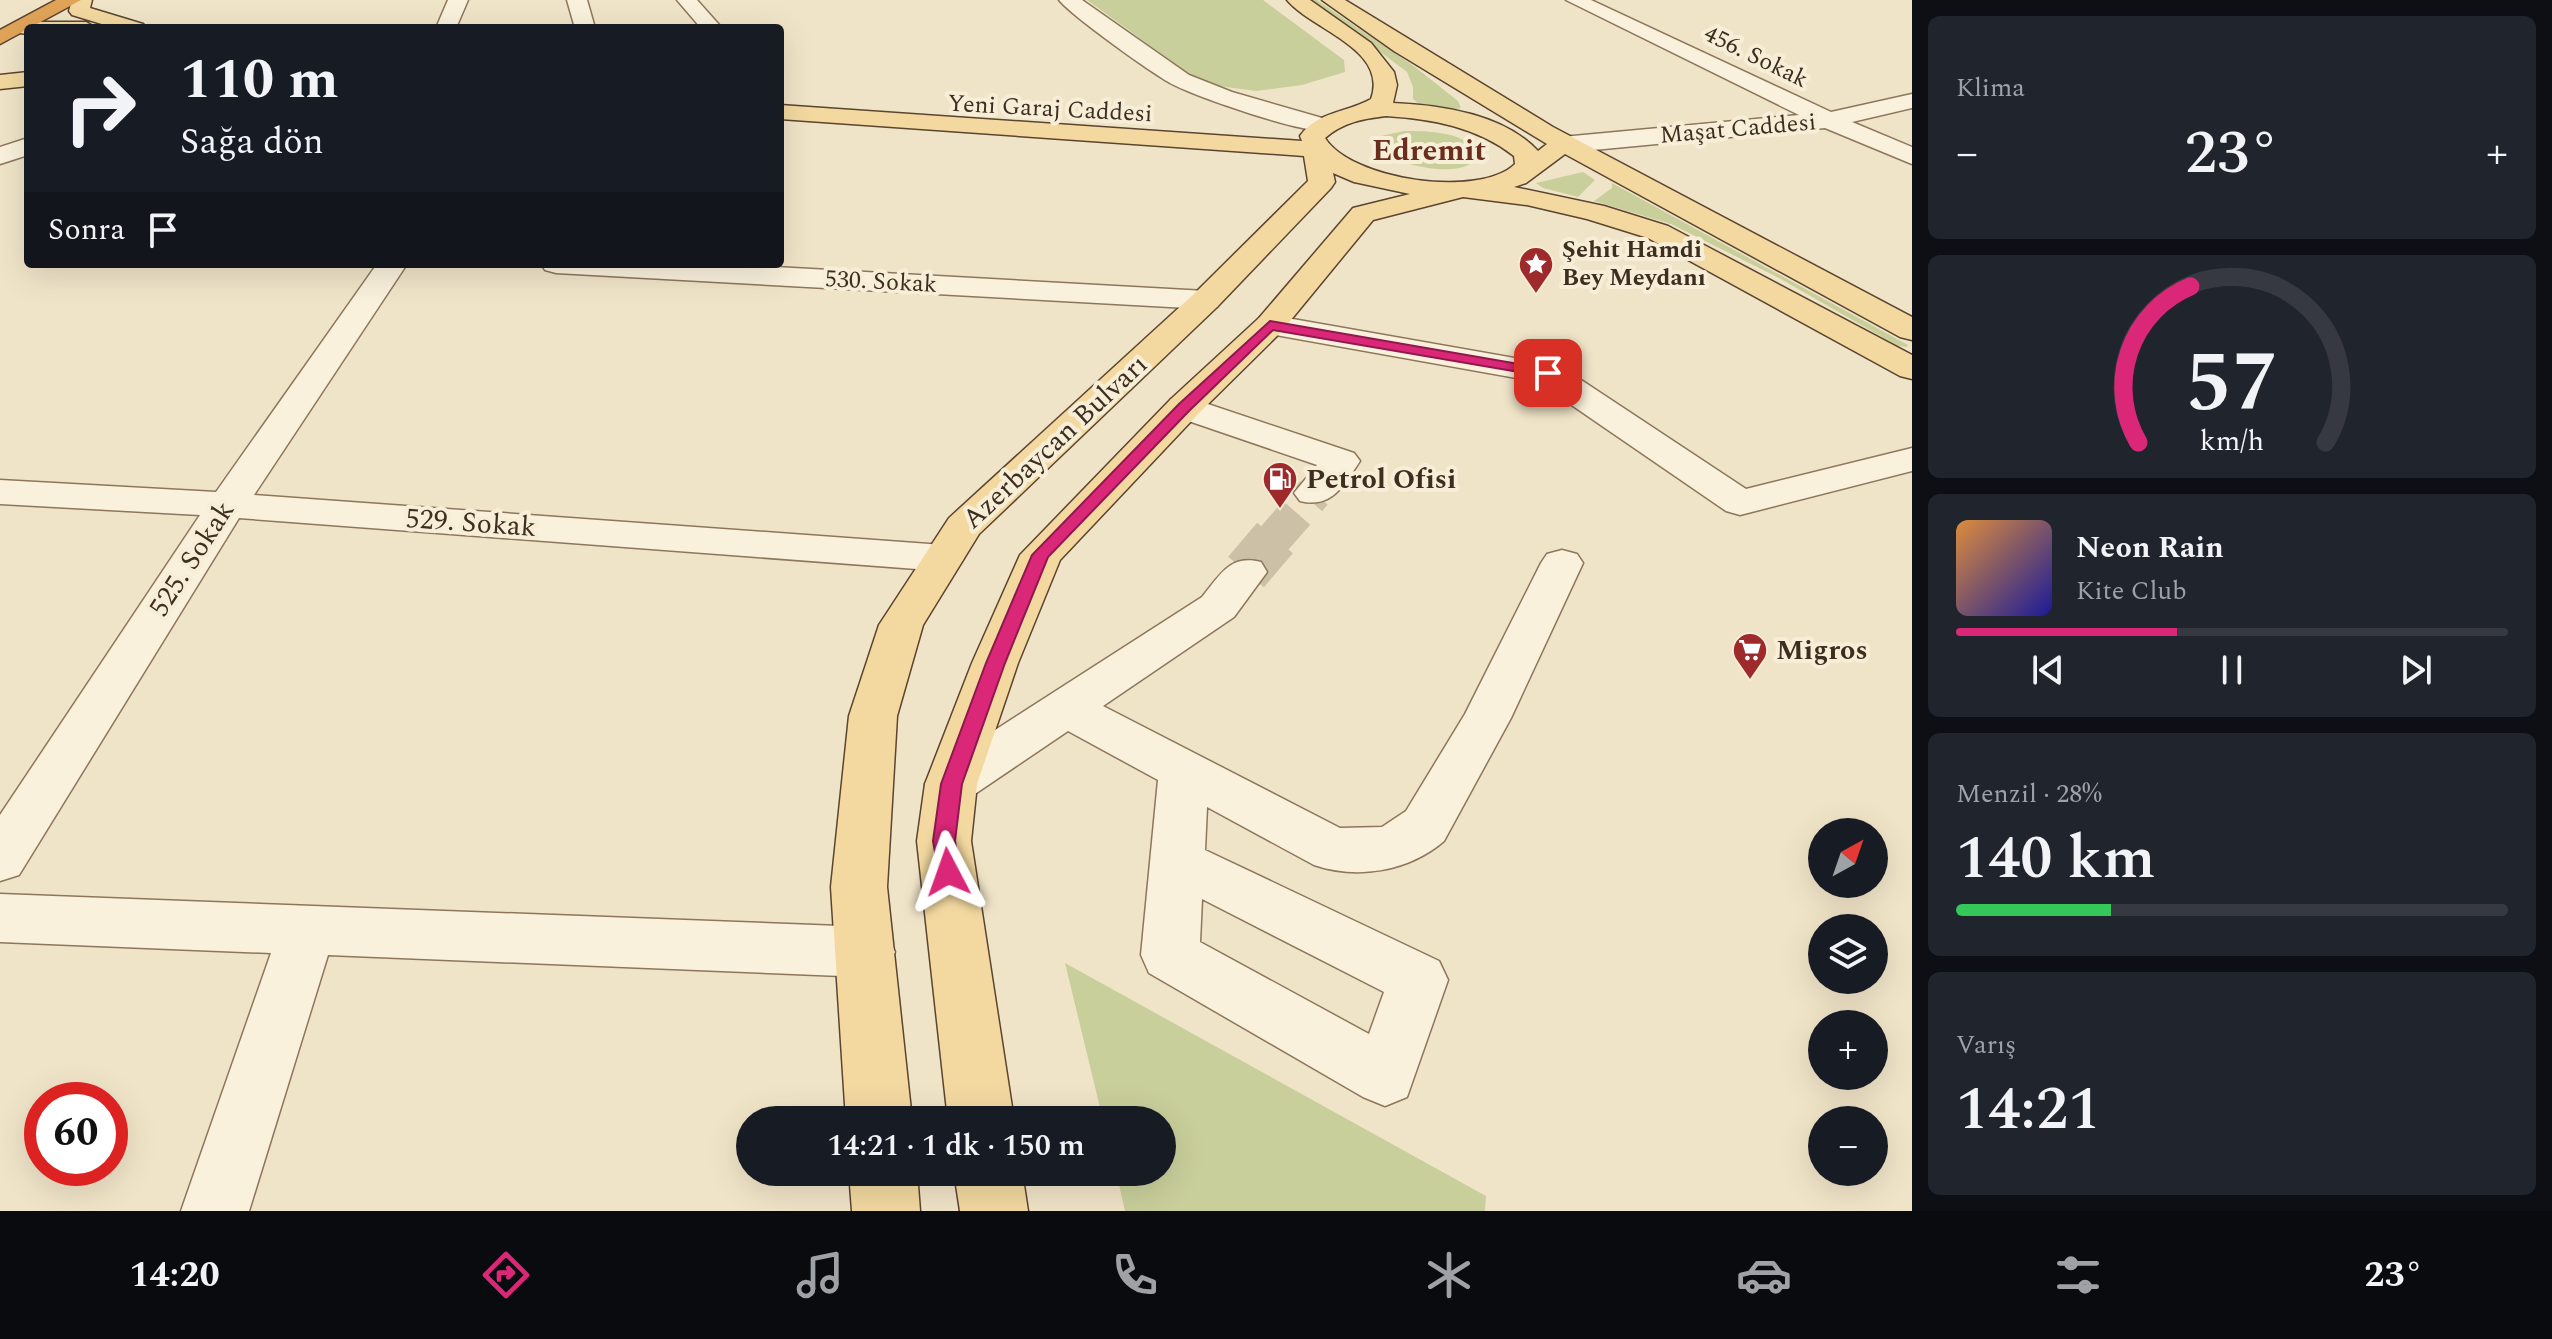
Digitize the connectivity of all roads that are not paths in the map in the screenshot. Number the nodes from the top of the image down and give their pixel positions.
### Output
1 (71, 0) edge
2 (82, 0) edge
3 (458, 0) edge
4 (577, 0) edge
5 (687, 0) edge
6 (1069, 0) edge
7 (1297, 0) edge
8 (1332, 0) edge
9 (1576, 0) edge
10 (123, 24) edge
11 (448, 24) edge
12 (584, 24) edge
13 (708, 24) edge
14 (16, 25) edge
15 (0, 38) edge
16 (0, 65) edge
17 (24, 67) edge
18 (24, 79) edge
19 (0, 82) edge
20 (784, 93) edge
21 (1912, 101) edge
22 (784, 112) edge
23 (1365, 112) junction
24 (1465, 120) junction
25 (1828, 120) junction
26 (24, 128) edge
27 (0, 137) edge
28 (1318, 137) junction
29 (1562, 145) junction
30 (24, 147) edge
31 (0, 156) edge
32 (1912, 156) edge
33 (1517, 177) junction
34 (1463, 189) junction
35 (389, 268) edge
36 (628, 268) edge
37 (1206, 300) junction
38 (1270, 325) junction
39 (1912, 330) edge
40 (1912, 369) edge
41 (1184, 407) junction
42 (1910, 461) edge
43 (0, 492) edge
44 (1314, 493) tunnel mouth
45 (227, 505) junction
46 (943, 558) junction
47 (1562, 563) dead end
48 (1246, 572) tunnel mouth
49 (1066, 708) junction
50 (1184, 771) junction
51 (951, 784) junction
52 (0, 859) edge
53 (1177, 861) dead end
54 (0, 918) edge
55 (308, 929) junction
56 (866, 952) junction
57 (878, 1106) edge
58 (979, 1106) edge
59 (884, 1186) edge
60 (990, 1186) edge
61 (215, 1211) edge
62 (886, 1211) edge
63 (994, 1211) edge

1 - 14 highway
2 - 10 main road
3 - 11 street
4 - 12 street
5 - 13 street
6 - 28 street
7 - 23 main road
8 - 29 main road
9 - 25 street, 456. Sokak
14 - 15 highway
16 - 17 main road
18 - 19 main road
20 - 28 main road, Yeni Garaj Caddesi
21 - 25 street, Maşat Caddesi
22 - 28 main road, Yeni Garaj Caddesi
23 - 24 main road
23 - 28 main road
24 - 29 main road
24 - 33 main road
25 - 29 street, Maşat Caddesi
25 - 32 street, 456. Sokak
26 - 27 street
28 - 34 main road
28 - 37 main road, Azerbaycan Bulvarı
29 - 33 main road
29 - 39 main road
30 - 31 street
33 - 34 main road
34 - 38 main road
34 - 40 main road
35 - 45 street, 525. Sokak
36 - 37 street, 530. Sokak
37 - 46 main road, Azerbaycan Bulvarı
38 - 41 main road
38 - 42 street
41 - 44 street
41 - 51 main road
43 - 45 street, 529. Sokak
45 - 46 street, 529. Sokak
45 - 52 street, 525. Sokak
46 - 56 main road, Azerbaycan Bulvarı
47 - 50 street
48 - 49 street
49 - 50 street
49 - 51 street
50 - 53 street
51 - 58 main road
54 - 55 street
55 - 56 street
55 - 61 street
56 - 57 main road, Azerbaycan Bulvarı
59 - 62 main road
60 - 63 main road

